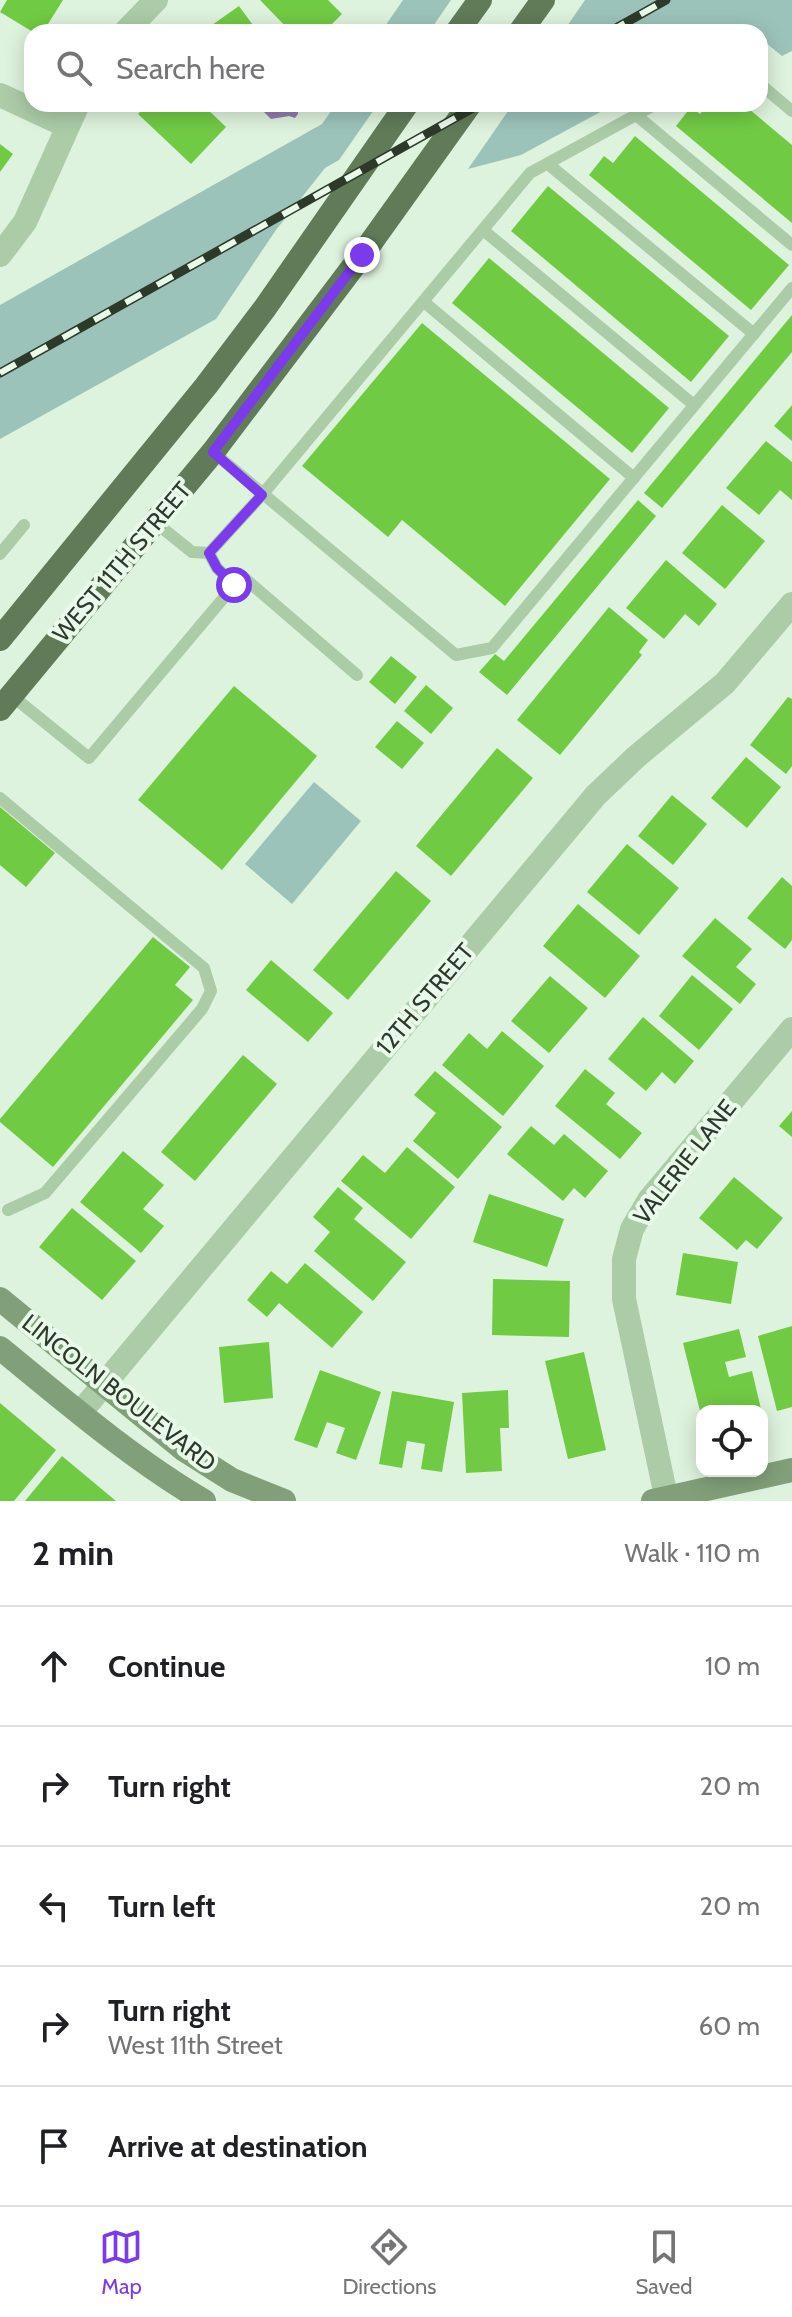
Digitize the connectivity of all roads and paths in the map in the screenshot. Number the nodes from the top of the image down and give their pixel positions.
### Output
1 (156, 0) edge
2 (480, 0) edge
3 (543, 0) edge
4 (133, 24) edge
5 (463, 24) edge
6 (526, 24) edge
7 (768, 91) edge
8 (0, 95) edge
9 (24, 102) edge
10 (792, 111) edge
11 (401, 112) edge
12 (464, 112) edge
13 (641, 112) edge
14 (72, 115) edge
15 (636, 115) junction
16 (548, 164) junction
17 (483, 230) junction
18 (792, 245) edge
19 (0, 255) edge
20 (792, 288) edge
21 (424, 302) junction
22 (754, 334) junction
23 (694, 405) junction
24 (213, 452) junction
25 (634, 478) junction
26 (262, 495) junction
27 (156, 523) junction
28 (24, 525) dead end
29 (209, 553) junction
30 (0, 554) edge
31 (234, 585) junction
32 (792, 604) edge
33 (0, 639) edge
34 (357, 675) dead end
35 (6, 702) edge
36 (0, 798) edge
37 (792, 1029) edge
38 (8, 1210) dead end
39 (0, 1299) edge
40 (0, 1348) edge
41 (103, 1384) junction
42 (80, 1413) junction
43 (792, 1470) edge
44 (662, 1500) edge
45 (204, 1501) edge
46 (284, 1501) edge

1 - 4 street
2 - 5 main road
3 - 6 main road
7 - 10 lane
8 - 9 street
11 - 33 main road, WEST 11TH STREET
12 - 24 main road, WEST 11TH STREET
13 - 15 lane
14 - 19 street
15 - 16 lane
15 - 18 lane
16 - 17 lane
16 - 22 lane
17 - 21 lane
17 - 23 lane
20 - 22 lane
21 - 25 lane
21 - 26 lane
22 - 23 lane
23 - 25 lane
24 - 26 lane
24 - 27 main road, WEST 11TH STREET
25 - 26 lane
26 - 29 lane
27 - 29 lane
27 - 35 main road, WEST 11TH STREET
28 - 30 lane
29 - 31 lane
31 - 34 lane
31 - 35 lane
32 - 41 street, 12TH STREET
36 - 38 lane
37 - 44 street, VALERIE LANE
39 - 41 street, LINCOLN BOULEVARD
40 - 42 street, LINCOLN BOULEVARD
41 - 42 street, 12TH STREET
41 - 46 street, LINCOLN BOULEVARD
42 - 45 street, LINCOLN BOULEVARD
43 - 44 street

